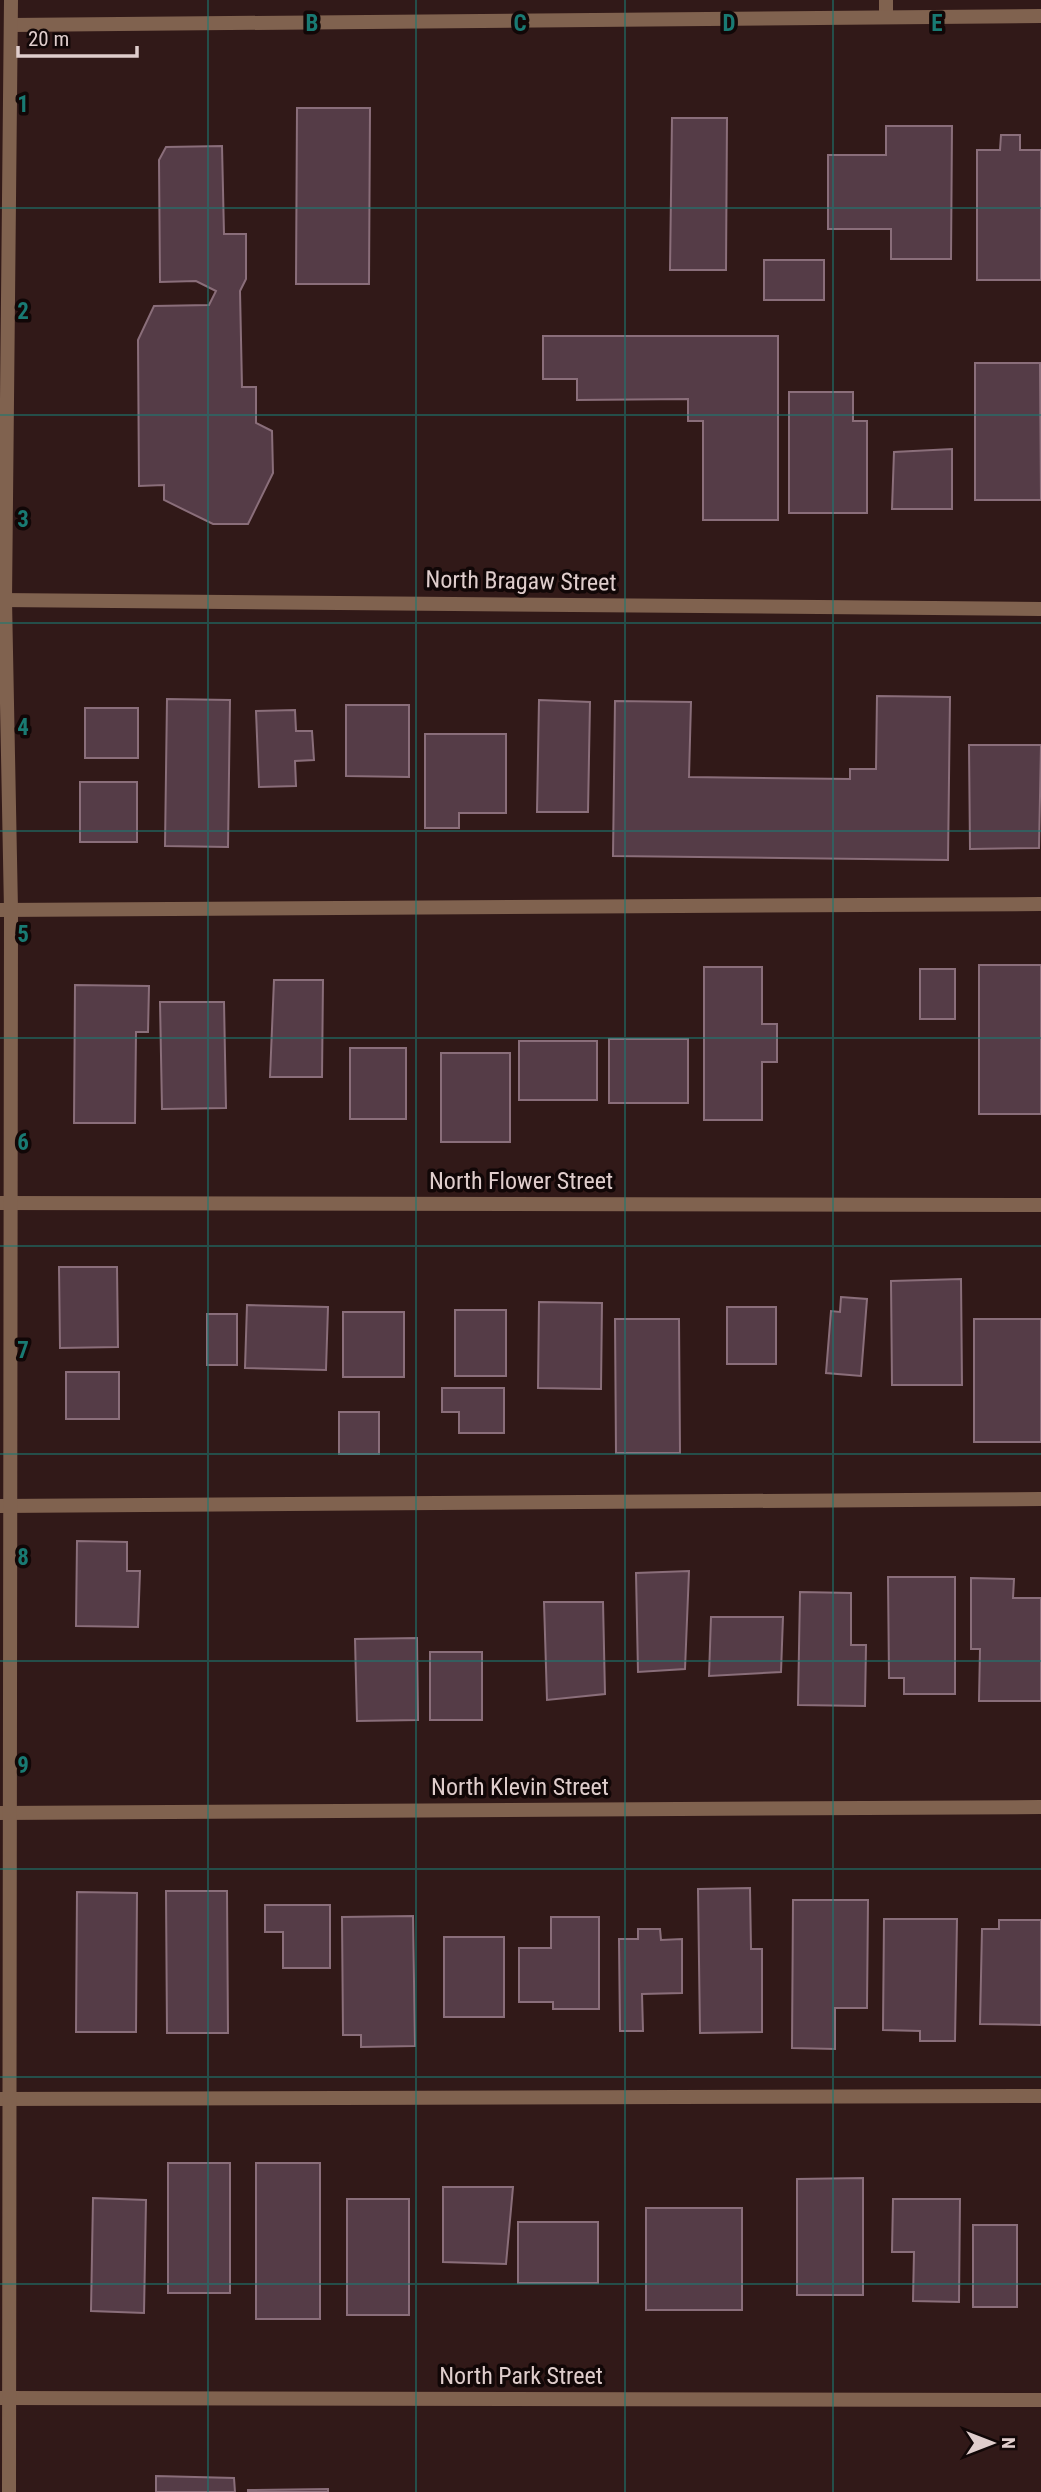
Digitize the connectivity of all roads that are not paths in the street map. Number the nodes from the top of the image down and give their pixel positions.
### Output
1 (11, 0) edge
2 (886, 0) edge
3 (1041, 16) edge
4 (886, 18) junction
5 (11, 25) junction
6 (3, 600) edge
7 (1041, 609) edge
8 (1041, 904) edge
9 (5, 910) edge
10 (4, 1203) edge
11 (1041, 1205) edge
12 (1041, 1499) edge
13 (5, 1506) edge
14 (1041, 1807) edge
15 (5, 1812) edge
16 (1041, 2096) edge
17 (5, 2099) edge
18 (5, 2398) edge
19 (1041, 2400) edge
20 (9, 2492) edge

1 - 5 street
2 - 4 street
3 - 4 street
4 - 5 street
5 - 6 street
6 - 7 street, North Bragaw Street
6 - 9 street
8 - 9 street
9 - 10 street
10 - 11 street, North Flower Street
10 - 13 street
12 - 13 street
13 - 15 street
14 - 15 street, North Klevin Street
15 - 17 street
16 - 17 street
17 - 18 street
18 - 19 street, North Park Street
18 - 20 street

